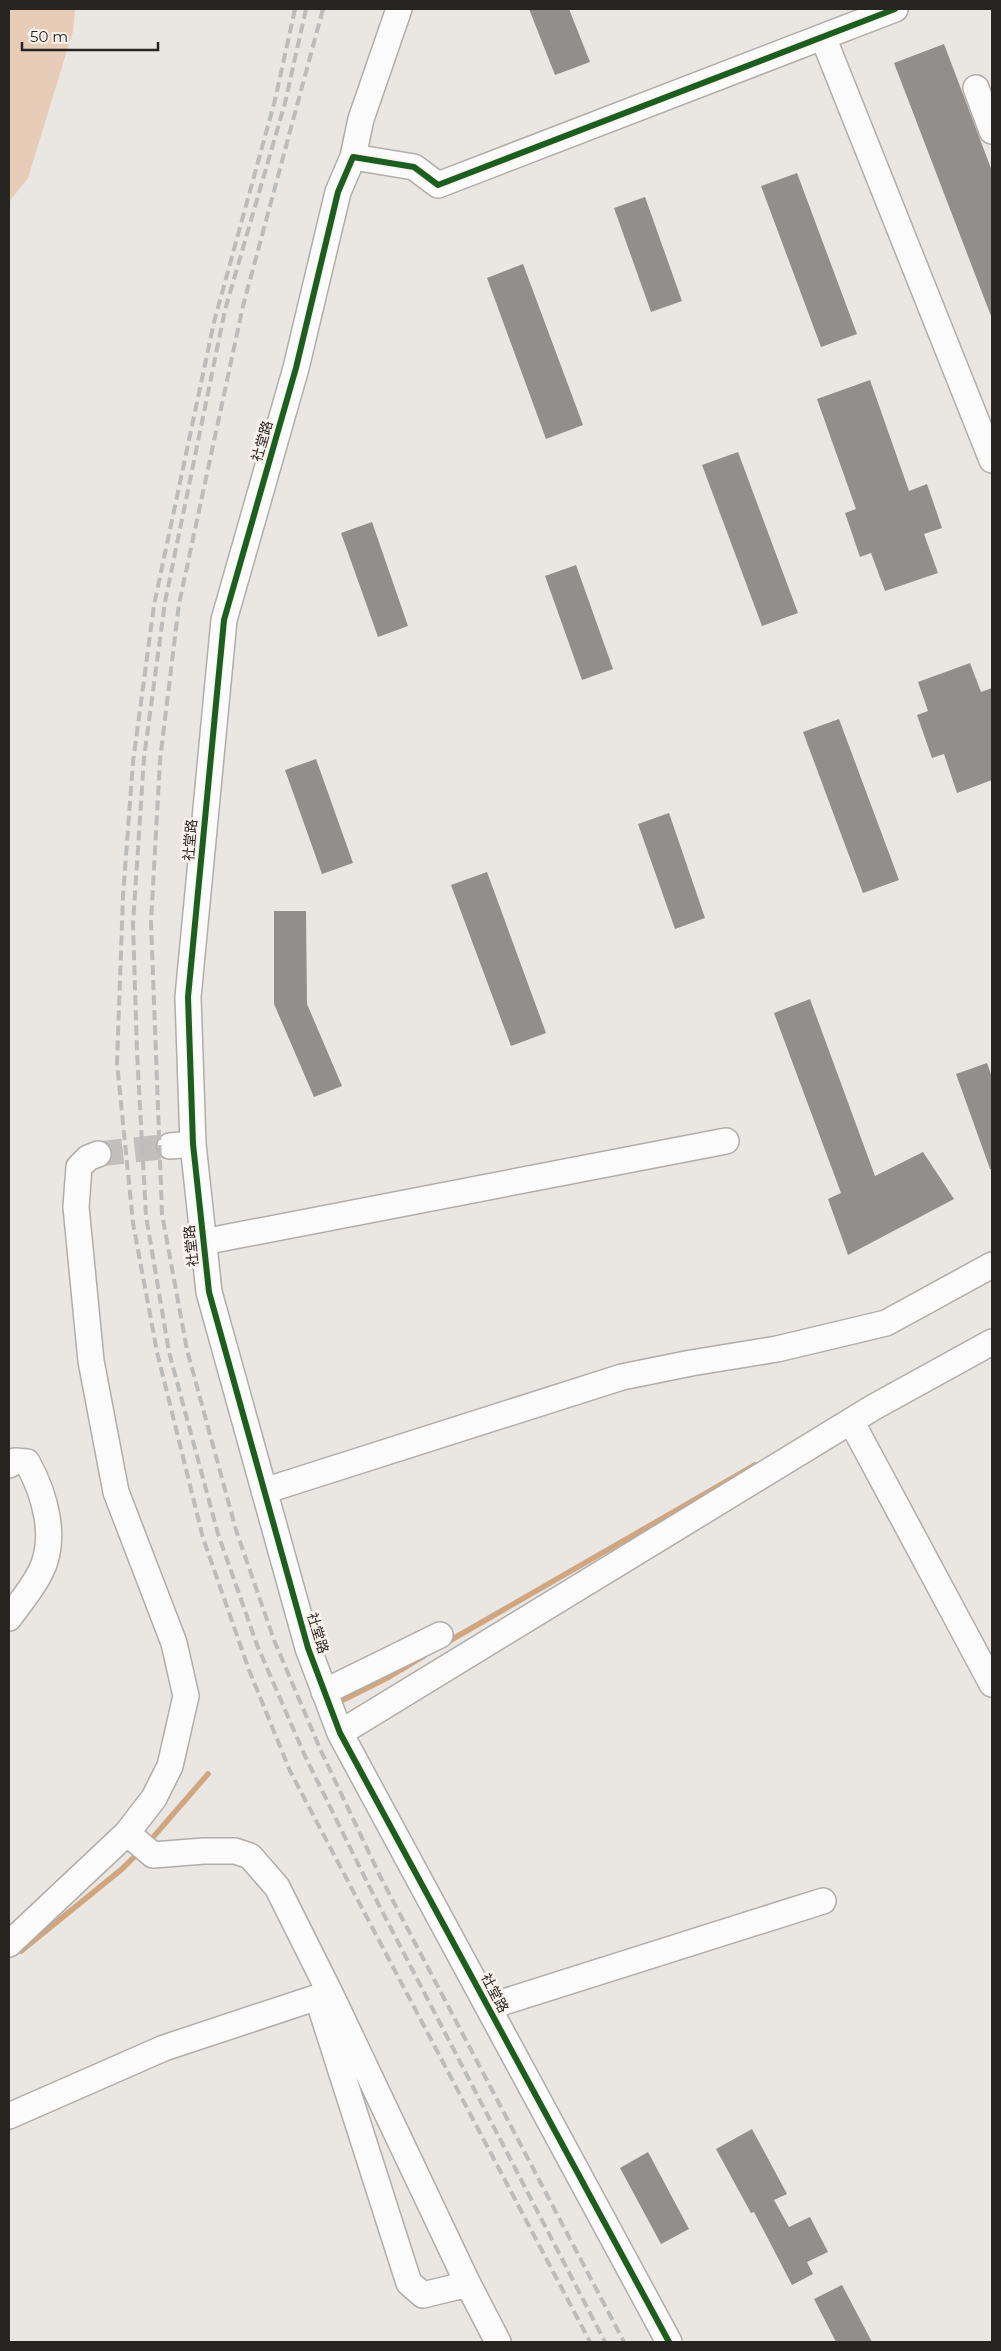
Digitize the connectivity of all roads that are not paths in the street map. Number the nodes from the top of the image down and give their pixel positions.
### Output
1 (399, 9) edge
2 (895, 9) edge
3 (823, 37) junction
4 (976, 88) dead end
5 (992, 130) edge
6 (353, 157) junction
7 (992, 460) edge
8 (726, 1141) dead end
9 (98, 1154) tunnel mouth
10 (203, 1242) junction
11 (992, 1265) edge
12 (992, 1342) edge
13 (851, 1421) junction
14 (9, 1465) edge
15 (264, 1491) junction
16 (9, 1618) edge
17 (440, 1635) dead end
18 (992, 1684) edge
19 (324, 1692) junction
20 (340, 1733) junction
21 (131, 1836) junction
22 (823, 1902) dead end
23 (9, 1944) edge
24 (324, 1995) junction
25 (488, 2006) junction
26 (9, 2116) edge
27 (468, 2284) junction
28 (498, 2342) edge
29 (670, 2342) edge

1 - 6 street, 社堂路
2 - 3 street
3 - 6 street
3 - 7 street
4 - 5 street
6 - 10 street, 社堂路
8 - 10 street
9 - 21 street
10 - 15 street, 社堂路
11 - 15 street
12 - 13 street
13 - 18 street
13 - 20 street
14 - 16 street
15 - 19 street, 社堂路
17 - 19 street
19 - 20 street, 社堂路
20 - 25 street, 社堂路
21 - 23 street
21 - 24 street
22 - 25 street
24 - 26 street
24 - 27 street
24 - 27 street
25 - 29 street, 社堂路
27 - 28 street

